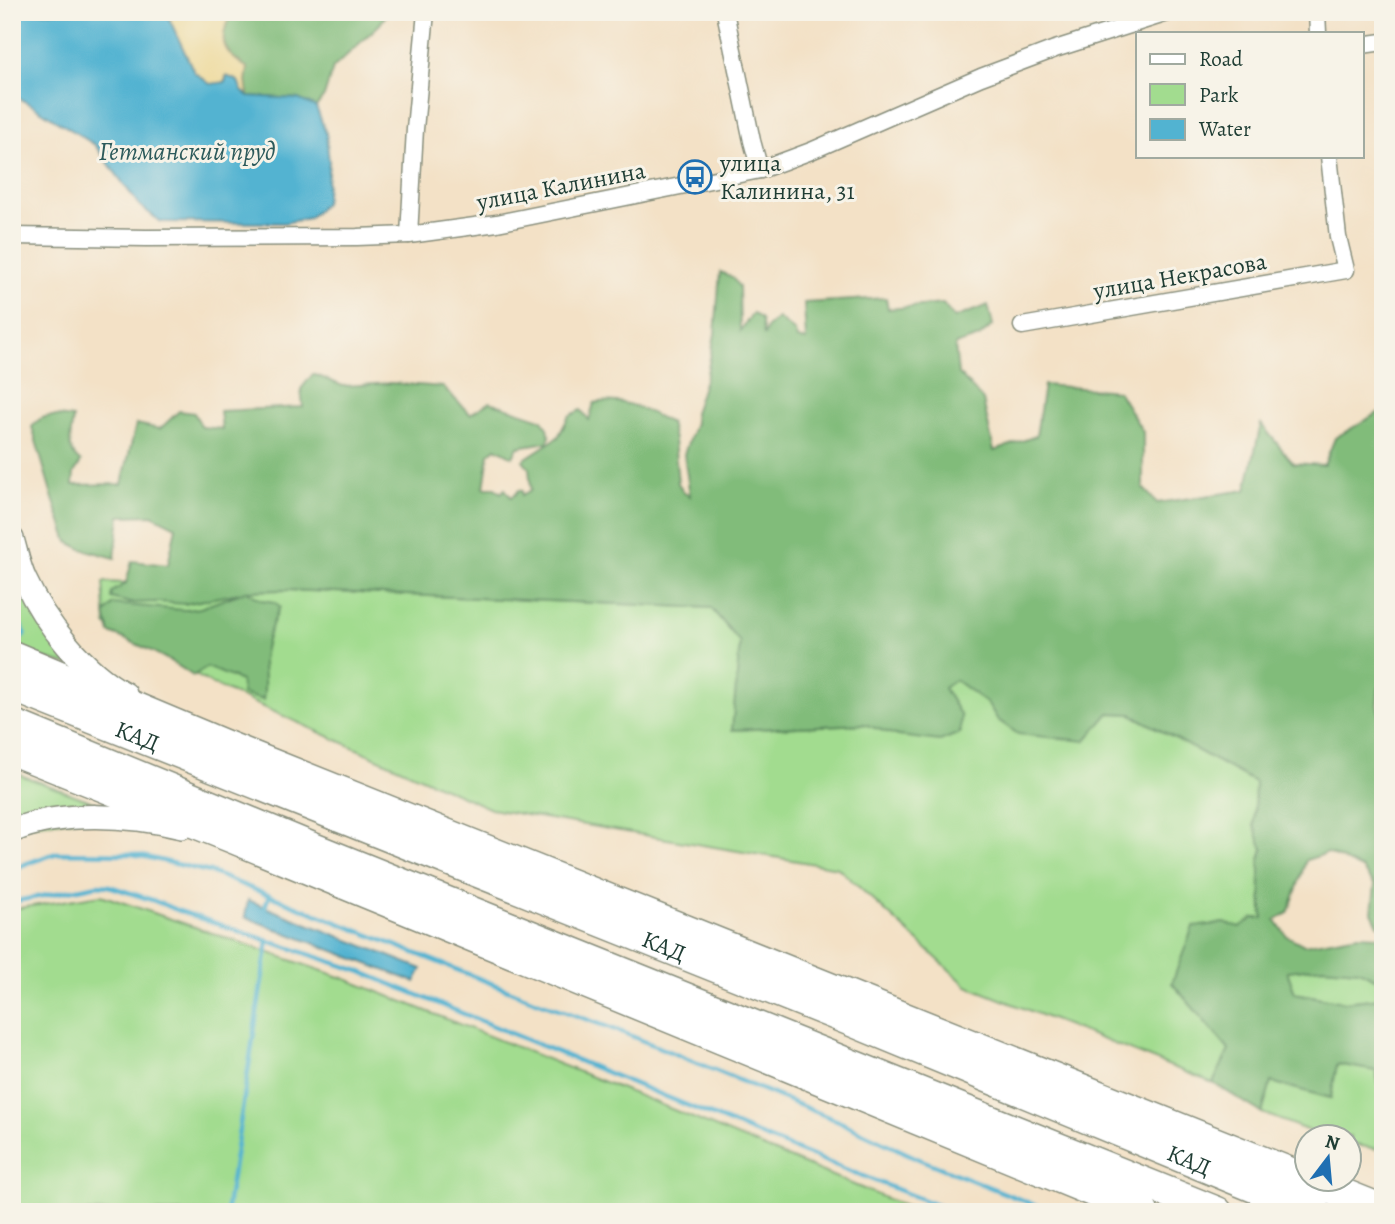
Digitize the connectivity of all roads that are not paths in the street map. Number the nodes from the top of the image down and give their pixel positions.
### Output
1 (426, 12) edge
2 (725, 12) edge
3 (1171, 12) edge
4 (1317, 12) edge
5 (1318, 32) edge
6 (1383, 42) edge
7 (1364, 45) edge
8 (1329, 158) edge
9 (760, 170) junction
10 (409, 235) junction
11 (12, 236) edge
12 (1022, 326) dead end
13 (12, 539) edge
14 (12, 656) edge
15 (12, 686) edge
16 (12, 724) edge
17 (224, 745) junction
18 (12, 750) edge
19 (12, 831) edge
20 (233, 838) junction
21 (609, 898) junction
22 (853, 1022) junction
23 (1143, 1197) edge
24 (1383, 1210) edge
25 (1198, 1212) edge
26 (1217, 1212) edge
27 (1315, 1212) edge

1 - 10 street
2 - 9 street
3 - 9 street, улица Калинина
4 - 5 street
6 - 7 street
8 - 12 street, улица Некрасова
9 - 10 street, улица Калинина
10 - 11 street, улица Калинина
13 - 17 main road
14 - 17 highway
15 - 22 highway, КАД
16 - 23 highway, КАД
17 - 21 highway
18 - 20 highway
19 - 20 main road
20 - 23 highway
21 - 22 highway
21 - 24 highway
22 - 27 highway, КАД
23 - 25 highway
23 - 26 highway, КАД

